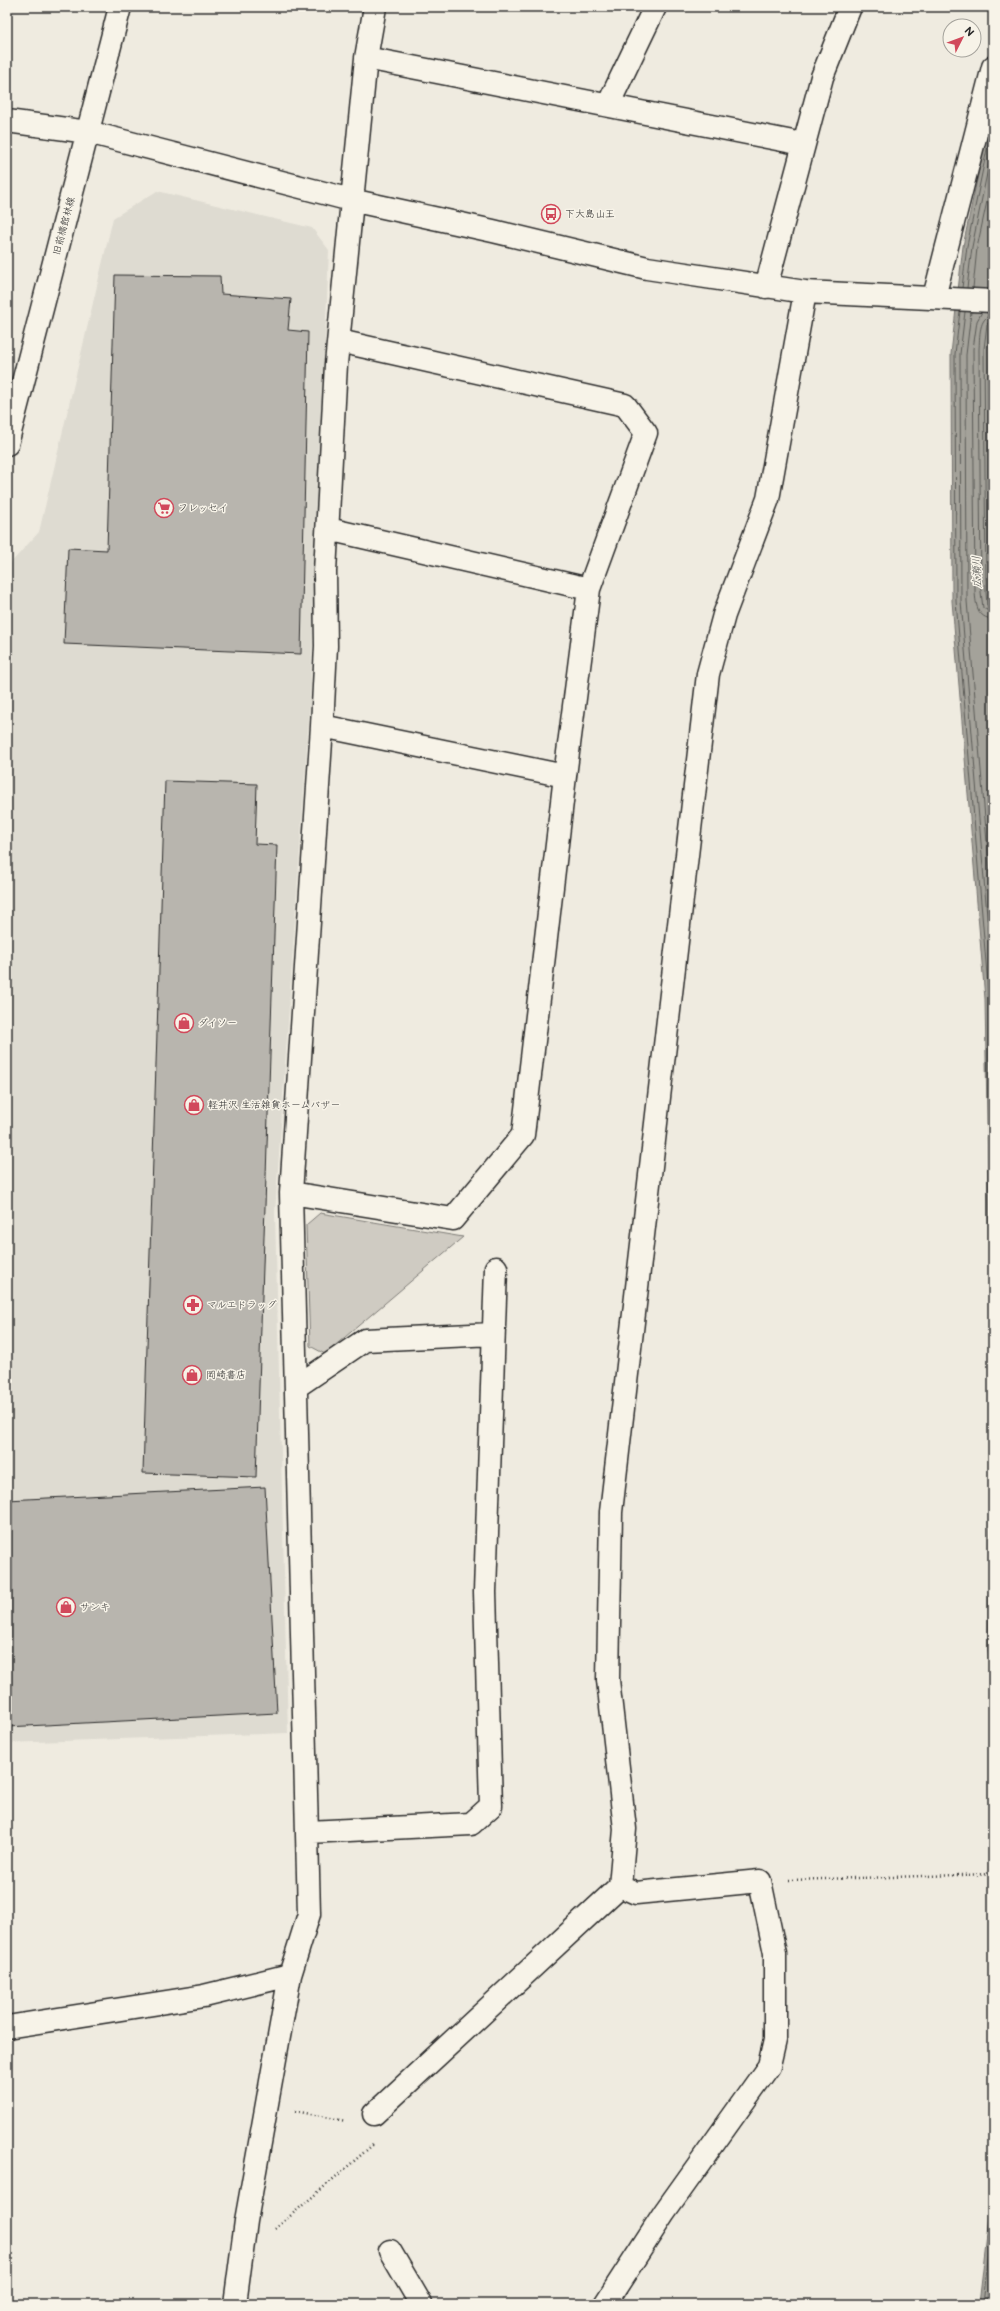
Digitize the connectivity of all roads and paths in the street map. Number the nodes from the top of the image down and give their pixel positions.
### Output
1 (120, 7) edge
2 (375, 7) edge
3 (655, 7) edge
4 (850, 7) edge
5 (366, 58) junction
6 (993, 67) edge
7 (608, 105) junction
8 (7, 121) edge
9 (88, 132) junction
10 (803, 144) junction
11 (352, 200) junction
12 (766, 287) junction
13 (805, 292) junction
14 (942, 298) junction
15 (993, 301) edge
16 (338, 341) junction
17 (7, 444) edge
18 (328, 529) junction
19 (589, 589) junction
20 (322, 726) junction
21 (565, 776) junction
22 (291, 1193) junction
23 (496, 1268) dead end
24 (493, 1334) junction
25 (296, 1387) junction
26 (308, 1832) junction
27 (993, 1874) edge
28 (760, 1881) junction
29 (620, 1886) junction
30 (290, 1975) junction
31 (7, 2027) edge
32 (267, 2105) junction
33 (374, 2114) junction
34 (390, 2251) dead end
35 (241, 2258) junction
36 (235, 2304) edge
37 (421, 2304) edge
38 (605, 2304) edge

1 - 9 street, 旧前橋館林線
2 - 5 street
3 - 7 street
4 - 10 street
5 - 7 street
5 - 11 street
6 - 14 street
7 - 10 street
8 - 9 street
9 - 11 street
9 - 17 street, 旧前橋館林線
10 - 12 street
11 - 12 street
11 - 16 street
12 - 13 street
13 - 14 street
13 - 29 street
14 - 15 street
16 - 18 street
16 - 19 street
18 - 19 street
18 - 20 street
19 - 21 street
20 - 21 street
20 - 22 street
21 - 22 street
22 - 25 street
23 - 24 street
24 - 25 street
24 - 26 street
25 - 26 street
26 - 30 street
27 - 28 path
28 - 29 street
28 - 38 street
29 - 33 street
30 - 31 street
30 - 32 street
32 - 33 path
32 - 35 street
33 - 35 path
34 - 37 street
35 - 36 street

